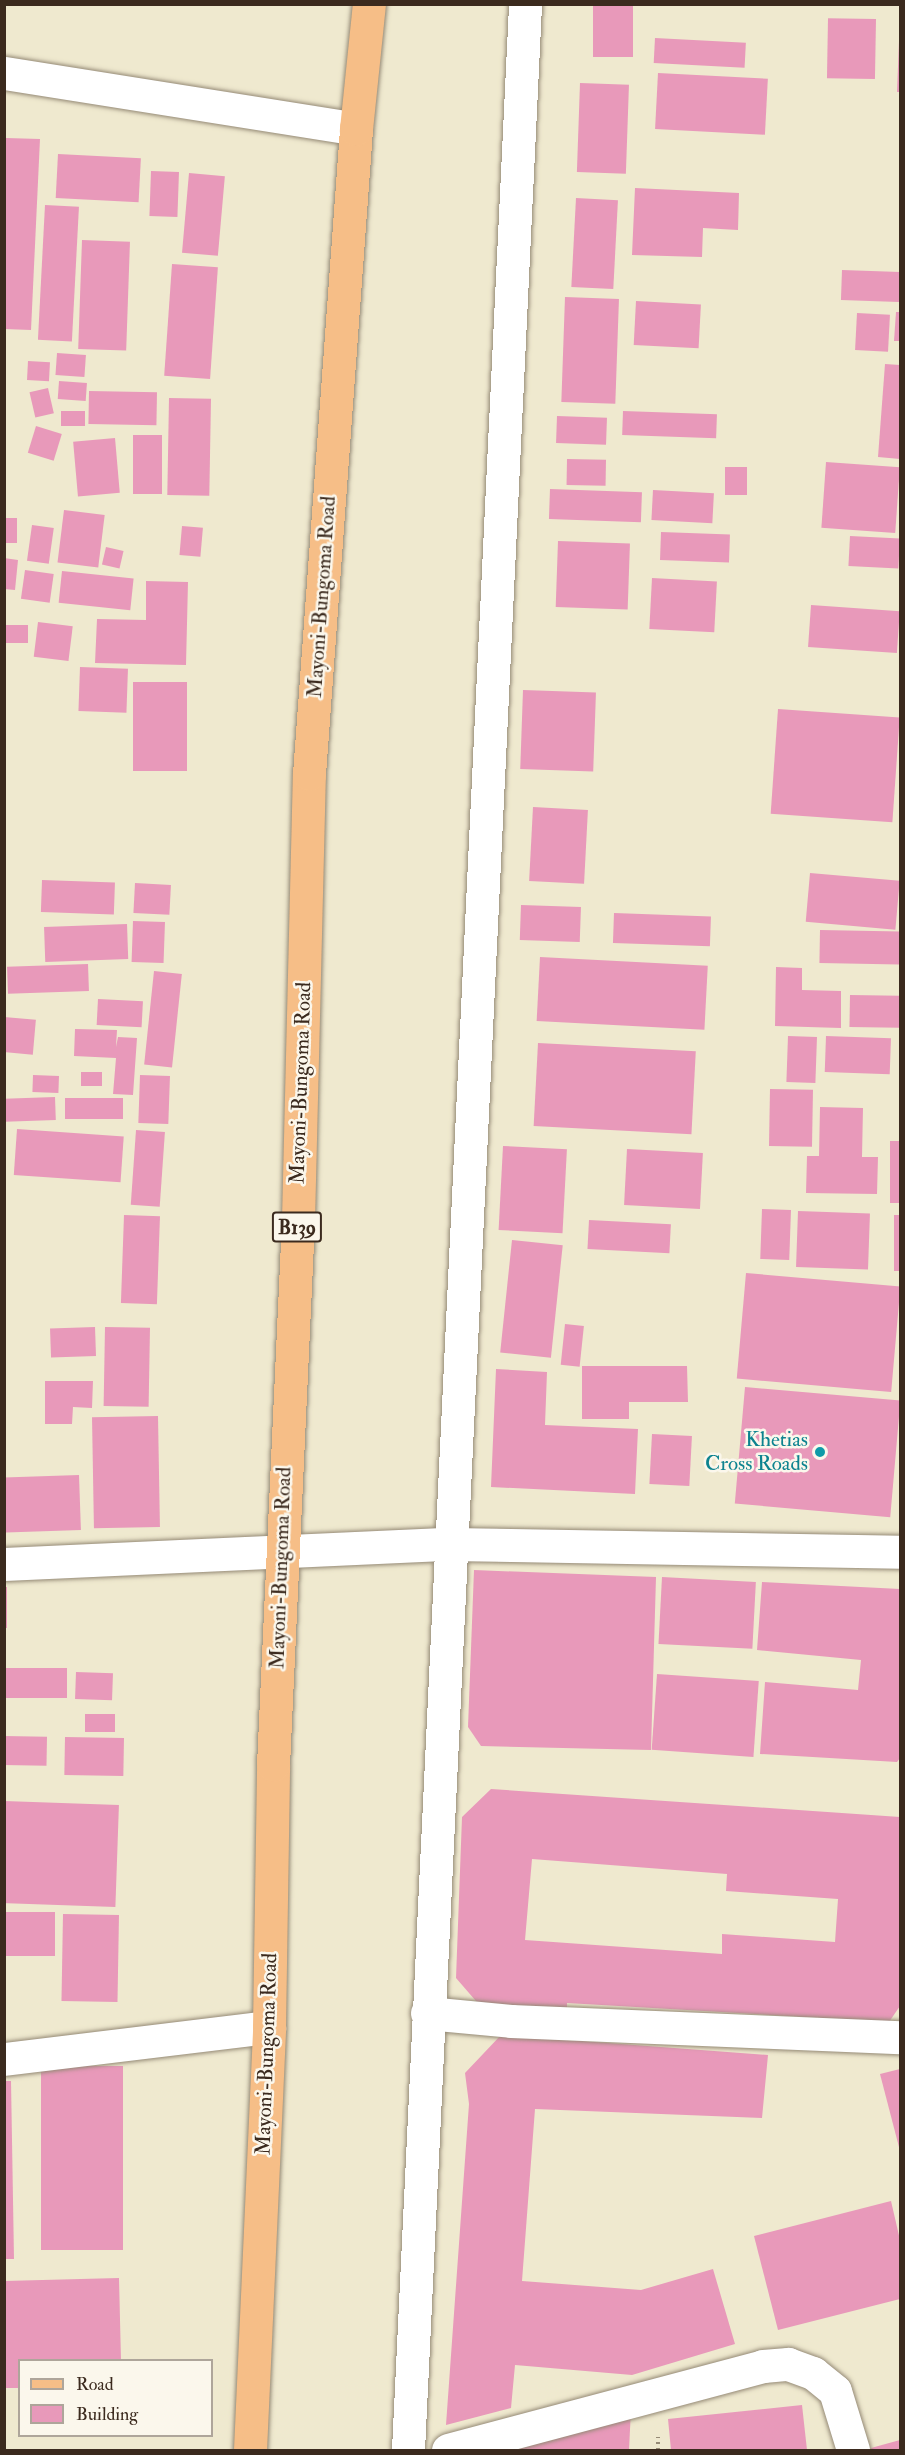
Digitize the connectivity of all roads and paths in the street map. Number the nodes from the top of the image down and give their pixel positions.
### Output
1 (369, 4) edge
2 (525, 4) edge
3 (4, 73) edge
4 (356, 129) junction
5 (449, 1544) junction
6 (281, 1552) junction
7 (900, 1552) edge
8 (4, 1564) edge
9 (427, 2013) junction
10 (269, 2027) junction
11 (900, 2037) edge
12 (4, 2059) edge
13 (250, 2451) edge
14 (408, 2451) edge
15 (448, 2451) edge
16 (853, 2451) edge

1 - 4 main road, Mayoni-Bungoma Road / B139
2 - 5 street
3 - 4 street
4 - 6 main road, Mayoni-Bungoma Road / B139
5 - 6 street
5 - 7 street
5 - 9 street
6 - 8 street
6 - 10 main road, Mayoni-Bungoma Road / B139
9 - 11 street
9 - 14 street
10 - 12 street
10 - 13 main road, Mayoni-Bungoma Road / B139
15 - 16 street

